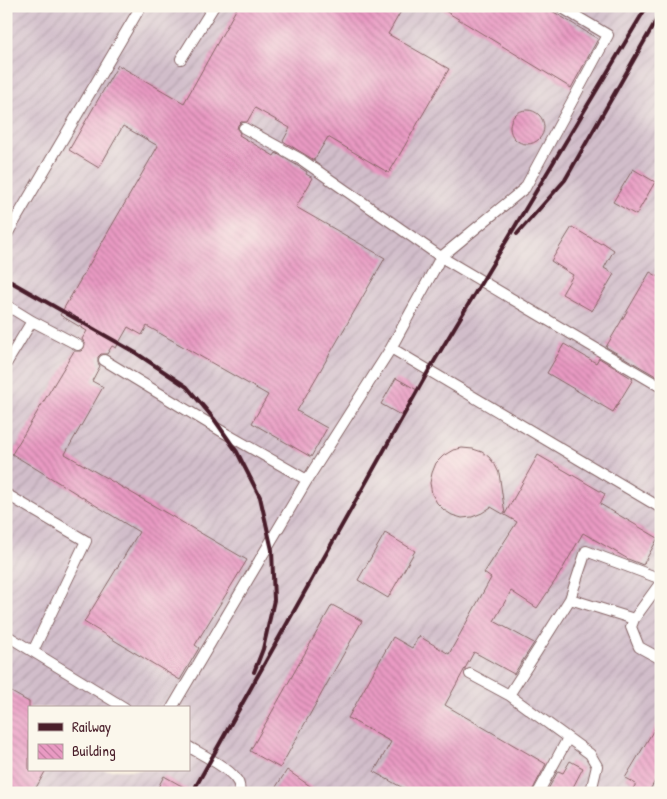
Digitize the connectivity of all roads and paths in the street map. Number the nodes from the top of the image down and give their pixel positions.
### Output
1 (141, 6) edge
2 (214, 6) edge
3 (559, 6) edge
4 (182, 59) dead end
5 (244, 128) dead end
6 (6, 236) edge
7 (441, 257) junction
8 (6, 305) edge
9 (32, 321) junction
10 (78, 345) dead end
11 (391, 348) junction
12 (104, 360) dead end
13 (6, 364) edge
14 (661, 387) edge
15 (307, 480) junction
16 (6, 494) edge
17 (661, 508) edge
18 (661, 581) edge
19 (570, 599) junction
20 (634, 619) junction
21 (6, 635) edge
22 (33, 651) junction
23 (661, 659) edge
24 (470, 674) dead end
25 (509, 695) junction
26 (122, 706) edge
27 (173, 706) edge
28 (568, 738) junction
29 (190, 748) edge
30 (239, 793) edge
31 (538, 793) edge
32 (589, 793) edge

1 - 6 lane
2 - 4 lane
3 - 7 lane
5 - 7 lane
7 - 11 lane
7 - 14 lane
8 - 9 lane
9 - 10 lane
9 - 13 lane
11 - 15 lane
11 - 17 lane
12 - 15 lane
15 - 27 lane
16 - 22 lane
18 - 19 lane
18 - 20 lane
19 - 20 lane
19 - 25 lane
20 - 23 lane
21 - 22 lane
22 - 26 lane
24 - 25 lane
25 - 28 lane
28 - 31 lane
28 - 32 lane
29 - 30 lane

